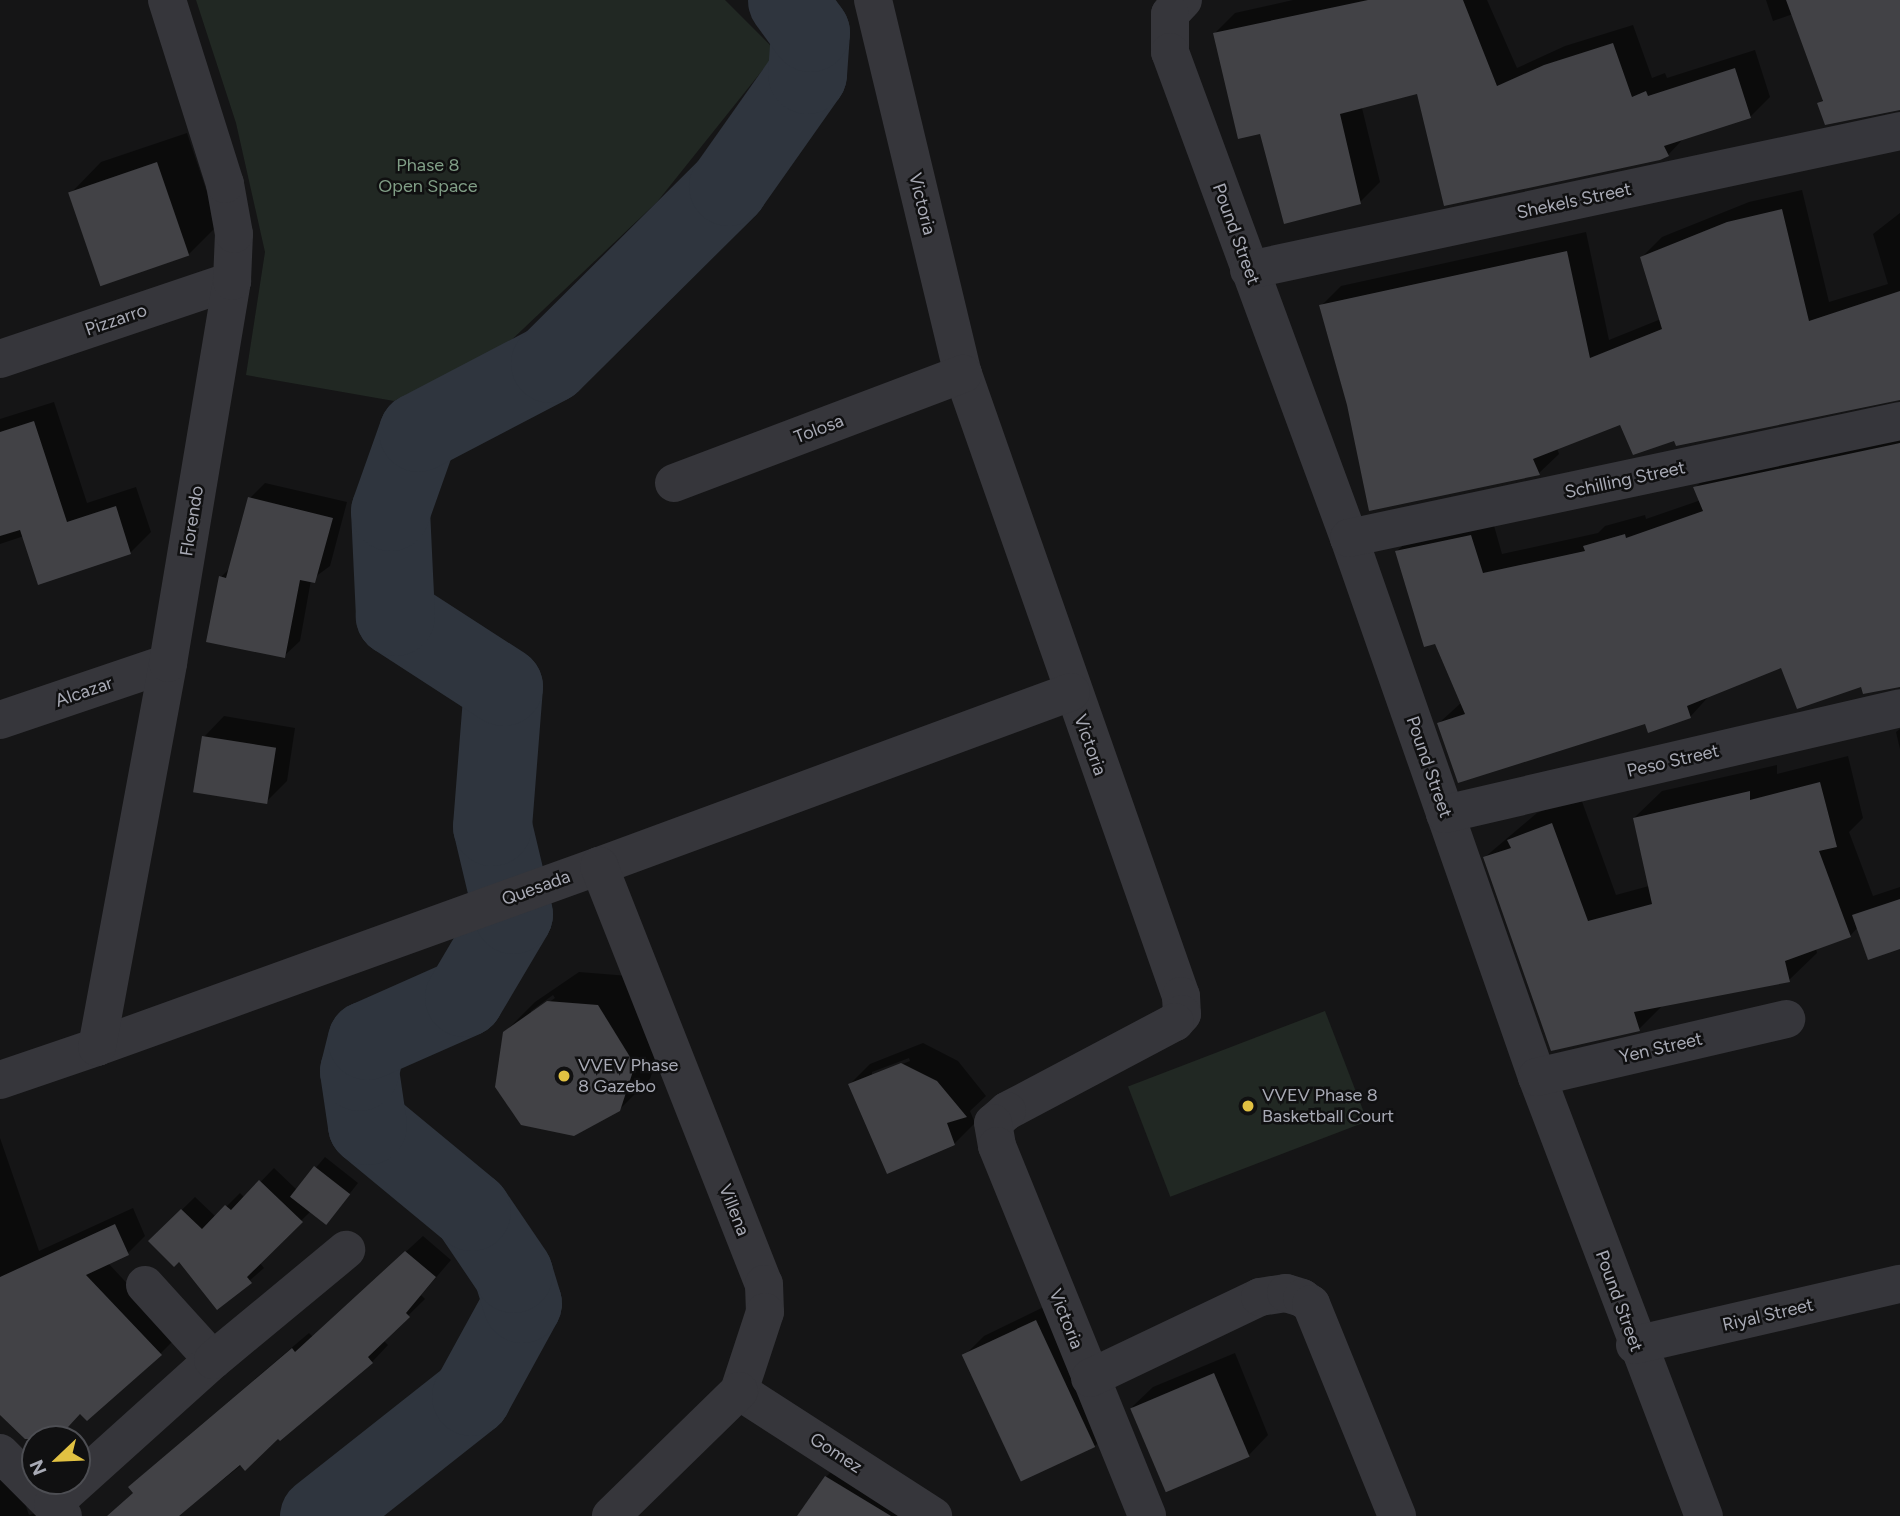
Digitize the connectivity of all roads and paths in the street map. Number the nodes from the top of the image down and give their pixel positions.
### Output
1 (167, 0) edge
2 (873, 0) edge
3 (1177, 7) edge
4 (1900, 131) edge
5 (1249, 270) junction
6 (232, 281) junction
7 (0, 359) edge
8 (963, 374) junction
9 (1900, 421) edge
10 (674, 483) dead end
11 (1349, 538) junction
12 (168, 663) junction
13 (1071, 692) junction
14 (1900, 708) edge
15 (0, 720) edge
16 (1446, 814) junction
17 (599, 866) junction
18 (1786, 1019) dead end
19 (97, 1047) junction
20 (1536, 1077) junction
21 (0, 1080) edge
22 (346, 1250) dead end
23 (1900, 1284) edge
24 (145, 1285) dead end
25 (1636, 1345) junction
26 (213, 1360) junction
27 (1090, 1378) junction
28 (739, 1391) junction
29 (0, 1453) edge
30 (58, 1510) edge
31 (611, 1516) edge
32 (933, 1516) edge
33 (1147, 1516) edge
34 (1397, 1516) edge
35 (1704, 1516) edge

1 - 6 street, Florendo
2 - 8 street, Victoria
3 - 5 street, Pound Street
4 - 5 street, Shekels Street
5 - 11 street, Pound Street
6 - 7 street, Pizzarro
6 - 12 street, Florendo
8 - 10 street, Tolosa
8 - 13 street, Victoria
9 - 11 street, Schilling Street
11 - 16 street, Pound Street
12 - 15 street, Alcazar
12 - 19 street, Florendo
13 - 17 street, Quesada
13 - 27 street, Victoria
14 - 16 street, Peso Street
16 - 20 street, Pound Street
17 - 19 street, Quesada
17 - 28 street, Villena
18 - 20 street, Yen Street
19 - 21 street, Quesada
20 - 25 street, Pound Street
22 - 26 street
23 - 25 street, Riyal Street
24 - 26 street
25 - 35 street, Pound Street
26 - 30 street
27 - 33 street, Victoria
27 - 34 street
28 - 31 street, Villena
28 - 32 street, Gomez
29 - 30 street

